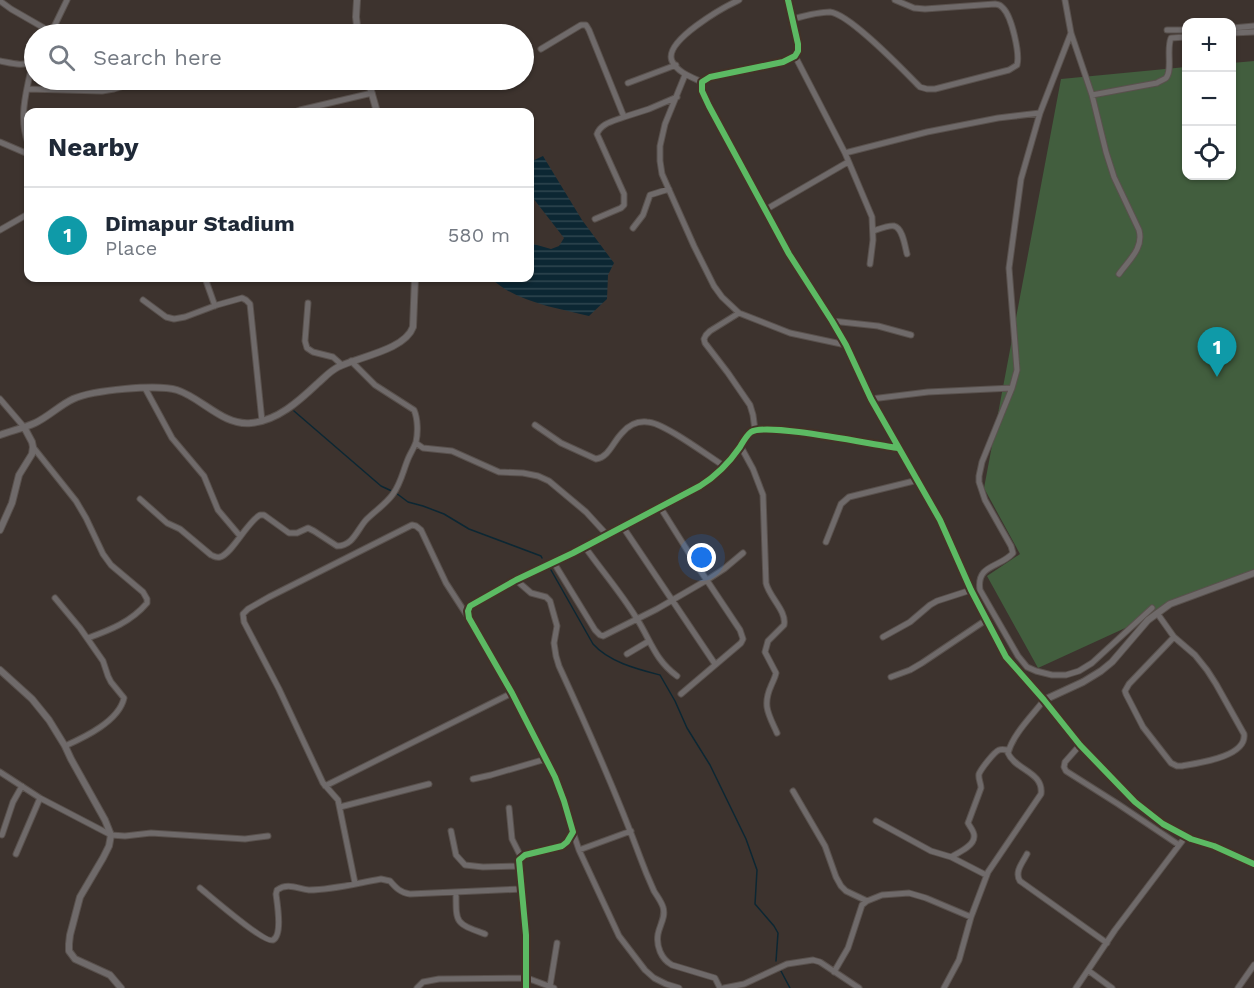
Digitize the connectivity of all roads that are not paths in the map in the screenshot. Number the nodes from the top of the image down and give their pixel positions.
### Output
1 (67, 0) edge
2 (357, 0) edge
3 (739, 0) edge
4 (788, 0) edge
5 (895, 0) edge
6 (1065, 0) edge
7 (0, 1) edge
8 (793, 18) junction
9 (36, 24) edge
10 (55, 24) edge
11 (357, 24) edge
12 (1254, 26) edge
13 (1236, 28) edge
14 (1167, 30) dead end
15 (1182, 30) edge
16 (1254, 32) edge
17 (1071, 33) junction
18 (1236, 33) edge
19 (1182, 37) edge
20 (541, 49) dead end
21 (795, 56) junction
22 (0, 61) edge
23 (24, 65) edge
24 (676, 65) junction
25 (685, 75) junction
26 (702, 81) junction
27 (628, 83) dead end
28 (27, 90) edge
29 (64, 90) edge
30 (108, 90) edge
31 (371, 90) edge
32 (372, 93) junction
33 (1092, 95) junction
34 (677, 97) junction
35 (24, 108) edge
36 (308, 108) edge
37 (376, 108) edge
38 (1040, 113) junction
39 (624, 117) junction
40 (0, 142) edge
41 (24, 152) edge
42 (845, 153) junction
43 (848, 162) junction
44 (669, 189) junction
45 (765, 210) junction
46 (24, 216) edge
47 (595, 219) dead end
48 (633, 228) dead end
49 (0, 230) edge
50 (873, 231) junction
51 (907, 254) dead end
52 (870, 264) dead end
53 (1119, 274) dead end
54 (206, 282) edge
55 (415, 282) edge
56 (144, 300) dead end
57 (308, 303) dead end
58 (215, 306) junction
59 (739, 313) junction
60 (832, 321) junction
61 (911, 335) dead end
62 (846, 345) junction
63 (351, 361) junction
64 (342, 365) junction
65 (145, 388) junction
66 (1012, 388) junction
67 (0, 399) edge
68 (871, 399) junction
69 (262, 421) junction
70 (535, 424) dead end
71 (24, 427) junction
72 (755, 430) junction
73 (0, 435) edge
74 (416, 443) junction
75 (33, 447) junction
76 (741, 447) junction
77 (898, 448) junction
78 (724, 466) junction
79 (918, 480) junction
80 (140, 499) dead end
81 (660, 507) junction
82 (623, 527) junction
83 (0, 530) edge
84 (608, 536) junction
85 (240, 537) junction
86 (826, 542) dead end
87 (585, 547) junction
88 (743, 553) dead end
89 (554, 563) junction
90 (1254, 573) edge
91 (516, 580) junction
92 (707, 580) junction
93 (971, 590) junction
94 (55, 598) dead end
95 (671, 600) junction
96 (1152, 608) dead end
97 (1157, 614) junction
98 (469, 618) junction
99 (637, 619) junction
100 (986, 620) junction
101 (883, 637) dead end
102 (1174, 637) junction
103 (88, 638) junction
104 (649, 641) junction
105 (627, 654) dead end
106 (715, 664) junction
107 (0, 670) edge
108 (677, 676) dead end
109 (891, 677) dead end
110 (512, 693) junction
111 (681, 694) dead end
112 (1044, 700) junction
113 (777, 733) dead end
114 (1080, 745) junction
115 (65, 746) junction
116 (1009, 750) junction
117 (546, 759) junction
118 (0, 772) edge
119 (472, 779) dead end
120 (429, 783) dead end
121 (22, 786) junction
122 (325, 786) junction
123 (793, 791) dead end
124 (40, 798) junction
125 (340, 807) junction
126 (508, 808) dead end
127 (876, 821) dead end
128 (451, 831) dead end
129 (631, 831) junction
130 (573, 832) junction
131 (2, 835) dead end
132 (111, 835) junction
133 (268, 836) dead end
134 (1186, 836) junction
135 (1179, 845) junction
136 (579, 850) junction
137 (16, 854) dead end
138 (1027, 854) dead end
139 (521, 857) junction
140 (951, 857) junction
141 (1254, 864) edge
142 (519, 866) junction
143 (986, 875) junction
144 (355, 883) junction
145 (200, 888) dead end
146 (522, 889) junction
147 (456, 892) junction
148 (867, 901) junction
149 (971, 917) junction
150 (485, 934) dead end
151 (557, 943) dead end
152 (1107, 944) junction
153 (1254, 965) edge
154 (1089, 971) junction
155 (834, 972) junction
156 (527, 978) junction
157 (663, 982) junction
158 (118, 987) edge
159 (552, 987) edge
160 (740, 987) edge
161 (417, 988) edge
162 (526, 988) edge
163 (657, 988) edge
164 (679, 988) edge
165 (720, 988) edge
166 (724, 988) edge
167 (859, 988) edge
168 (944, 988) edge
169 (1076, 988) edge
170 (1112, 988) edge
171 (1238, 988) edge

1 - 10 street
2 - 11 street
3 - 24 street
4 - 8 street
5 - 8 street
6 - 17 street
7 - 9 street
8 - 21 street
12 - 13 street
14 - 15 street
16 - 18 street
17 - 33 street
17 - 38 street
19 - 33 street
20 - 39 street
21 - 26 street
21 - 42 street
22 - 23 street
24 - 25 street
24 - 27 street
25 - 26 street
25 - 34 street
26 - 45 street
28 - 35 street
29 - 30 street
31 - 32 street
32 - 36 street
32 - 37 street
33 - 53 street
34 - 39 street
34 - 44 street
38 - 42 street
38 - 66 street
39 - 47 street
40 - 41 street
42 - 43 street
43 - 45 street
43 - 50 street
44 - 48 street
44 - 59 street
45 - 60 street
46 - 49 street
50 - 51 street
50 - 52 street
54 - 58 street
55 - 63 street
56 - 58 street
57 - 64 street
58 - 69 street
59 - 62 street
59 - 72 street
60 - 61 street
60 - 62 street
62 - 68 street
63 - 64 street
63 - 74 street
64 - 69 street
65 - 69 street
65 - 71 street
65 - 85 street
66 - 68 street
66 - 96 street
67 - 71 street
68 - 77 street
70 - 78 street
71 - 73 street
71 - 75 street
72 - 76 street
72 - 77 street
74 - 84 street
74 - 85 street
75 - 83 street
75 - 103 street
76 - 78 street
76 - 113 street
77 - 79 street
78 - 81 street
79 - 86 street
79 - 93 street
80 - 85 street
81 - 82 street
81 - 92 street
82 - 84 street
82 - 95 street
84 - 87 street
87 - 89 street
87 - 99 street
88 - 92 street
89 - 91 street
89 - 99 street
90 - 97 street
91 - 98 street
91 - 129 street
92 - 95 street
92 - 106 street
93 - 100 street
93 - 101 street
94 - 103 street
95 - 99 street
95 - 106 street
97 - 102 street
97 - 112 street
98 - 110 street
98 - 122 street
99 - 104 street
100 - 109 street
100 - 112 street
102 - 102 street
103 - 115 street
104 - 105 street
104 - 108 street
106 - 111 street
107 - 115 street
110 - 117 street
110 - 122 street
112 - 114 street
112 - 116 street
114 - 134 street
114 - 135 street
115 - 132 street
116 - 140 street
116 - 143 street
117 - 119 street
117 - 130 street
118 - 121 street
120 - 125 street
121 - 124 street
121 - 131 street
122 - 125 street
123 - 148 street
124 - 132 street
124 - 137 street
125 - 144 street
126 - 139 street
127 - 140 street
128 - 142 street
129 - 136 street
129 - 165 street
130 - 136 street
130 - 139 street
132 - 133 street
132 - 158 street
134 - 135 street
134 - 141 street
135 - 152 street
136 - 157 street
138 - 152 street
139 - 142 street
140 - 143 street
142 - 146 street
143 - 149 street
144 - 145 street
144 - 147 street
146 - 147 street
146 - 156 street
147 - 150 street
148 - 149 street
148 - 155 street
149 - 168 street
151 - 159 street
152 - 154 street
153 - 171 street
154 - 169 street
154 - 170 street
155 - 160 street
155 - 167 street
156 - 159 street
156 - 161 street
156 - 162 street
157 - 163 street
157 - 164 street
160 - 166 street

